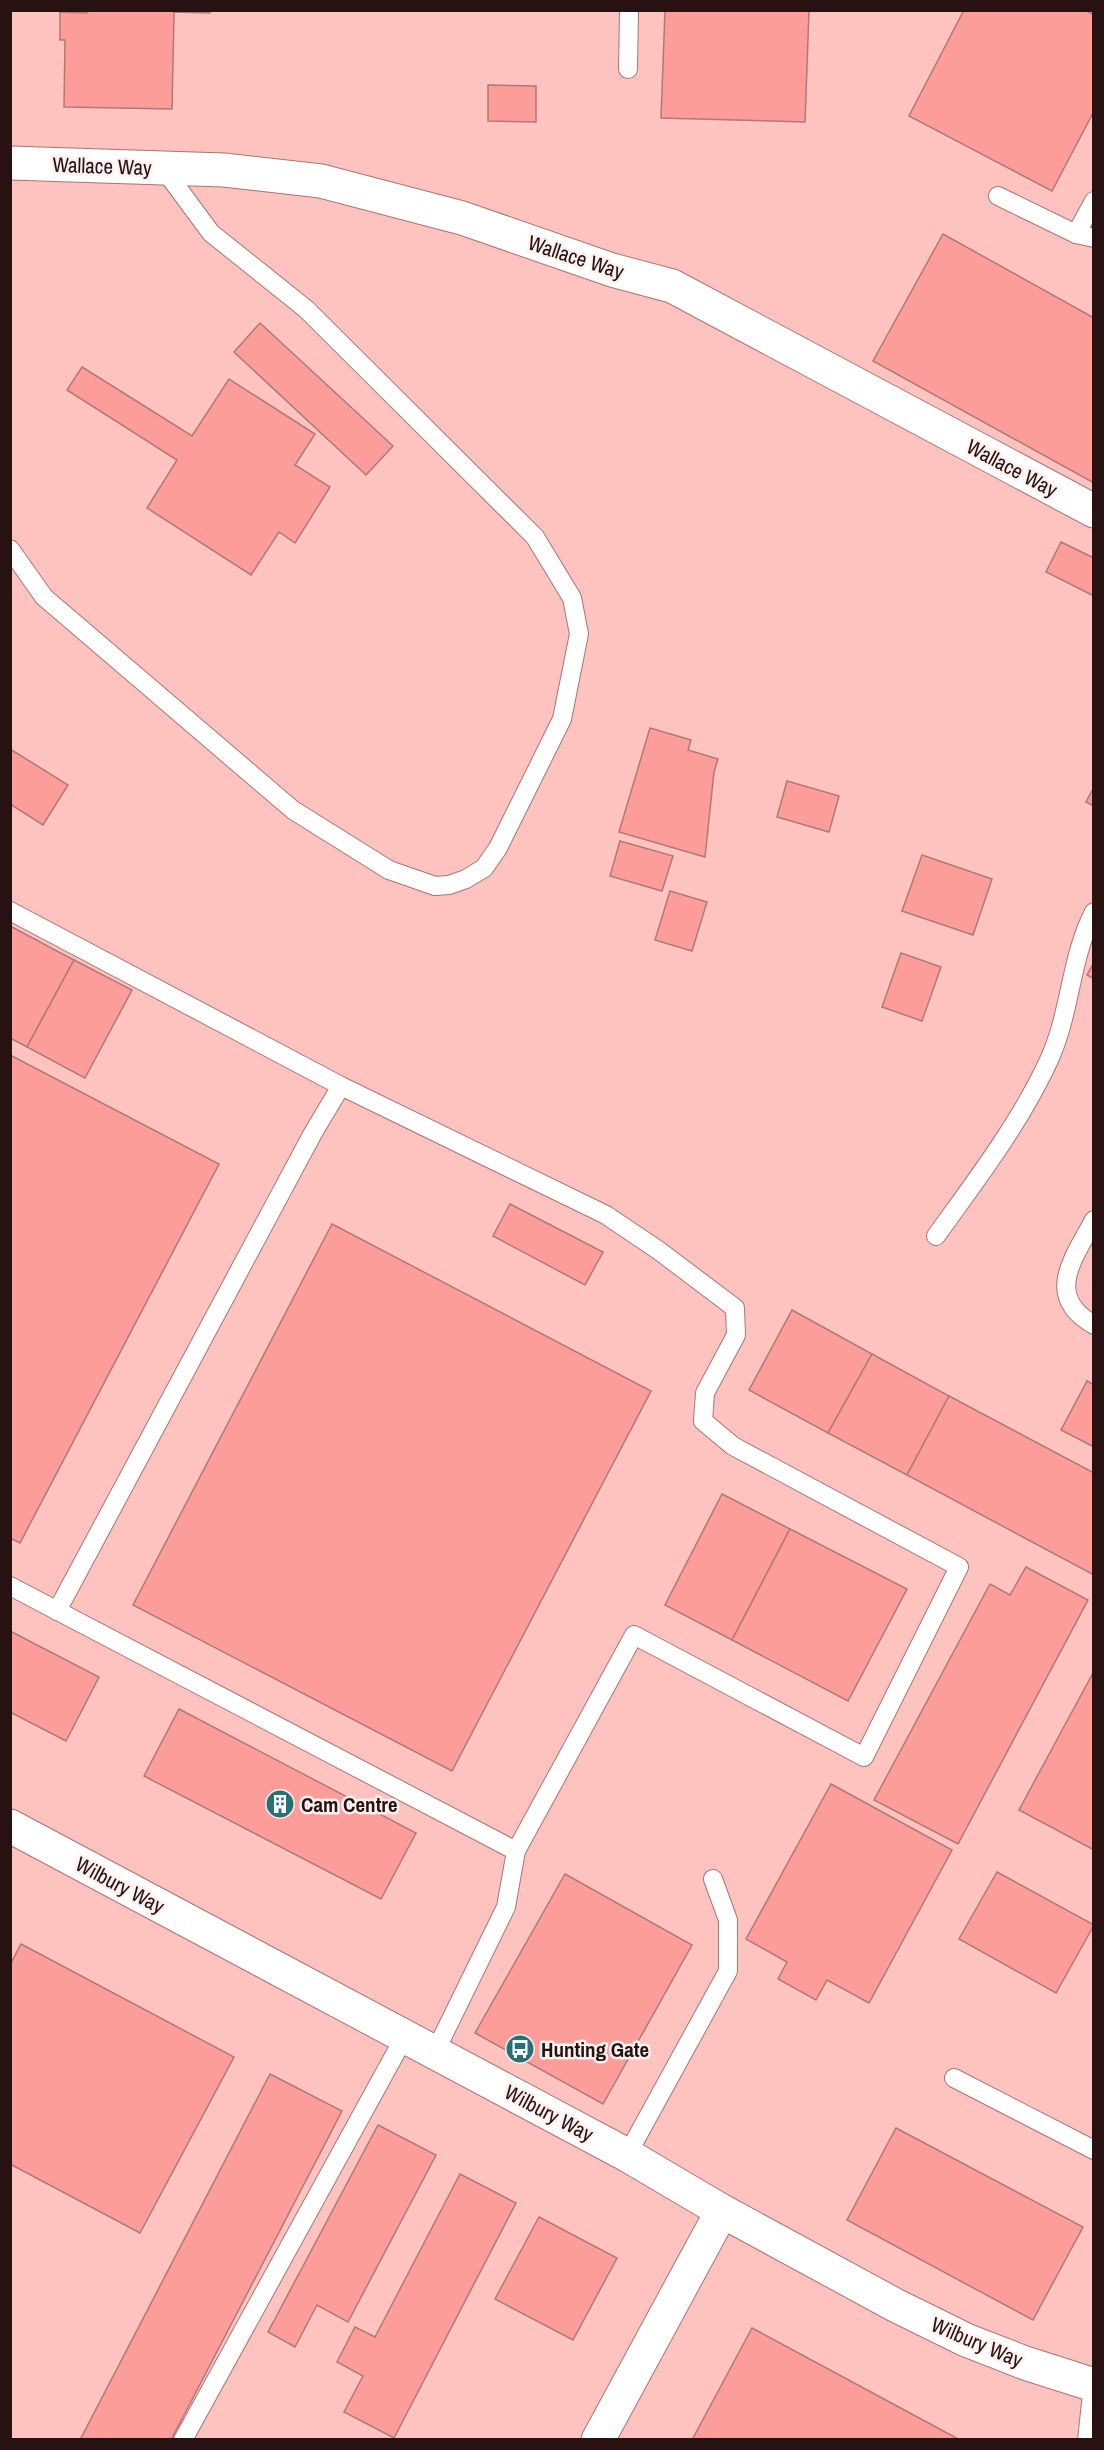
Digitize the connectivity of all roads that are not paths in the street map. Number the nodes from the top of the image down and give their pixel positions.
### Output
1 (629, 10) edge
2 (628, 69) dead end
3 (10, 163) edge
4 (164, 168) junction
5 (998, 196) dead end
6 (1094, 201) edge
7 (1076, 234) junction
8 (1094, 238) edge
9 (1094, 511) edge
10 (10, 549) edge
11 (10, 911) edge
12 (1094, 912) edge
13 (341, 1086) junction
14 (1094, 1220) edge
15 (936, 1236) dead end
16 (1094, 1325) edge
17 (10, 1586) edge
18 (57, 1611) junction
19 (10, 1826) edge
20 (516, 1851) junction
21 (713, 1879) dead end
22 (405, 2036) junction
23 (435, 2052) junction
24 (954, 2078) dead end
25 (1094, 2150) edge
26 (627, 2155) junction
27 (722, 2211) junction
28 (1093, 2385) edge
29 (606, 2437) edge
30 (183, 2439) edge
31 (1087, 2439) edge

1 - 2 lane
3 - 4 street, Wallace Way
4 - 9 street, Wallace Way
4 - 10 lane
5 - 7 lane
6 - 7 lane
7 - 8 lane
11 - 13 lane
12 - 15 lane
13 - 18 lane
13 - 20 lane
14 - 16 lane
17 - 18 lane
18 - 20 lane
19 - 22 street, Wilbury Way
20 - 23 lane
21 - 26 lane
22 - 23 street, Wilbury Way
22 - 30 lane
23 - 26 street, Wilbury Way
24 - 25 lane
26 - 27 street, Wilbury Way
27 - 28 street, Wilbury Way
27 - 29 street
28 - 31 lane

